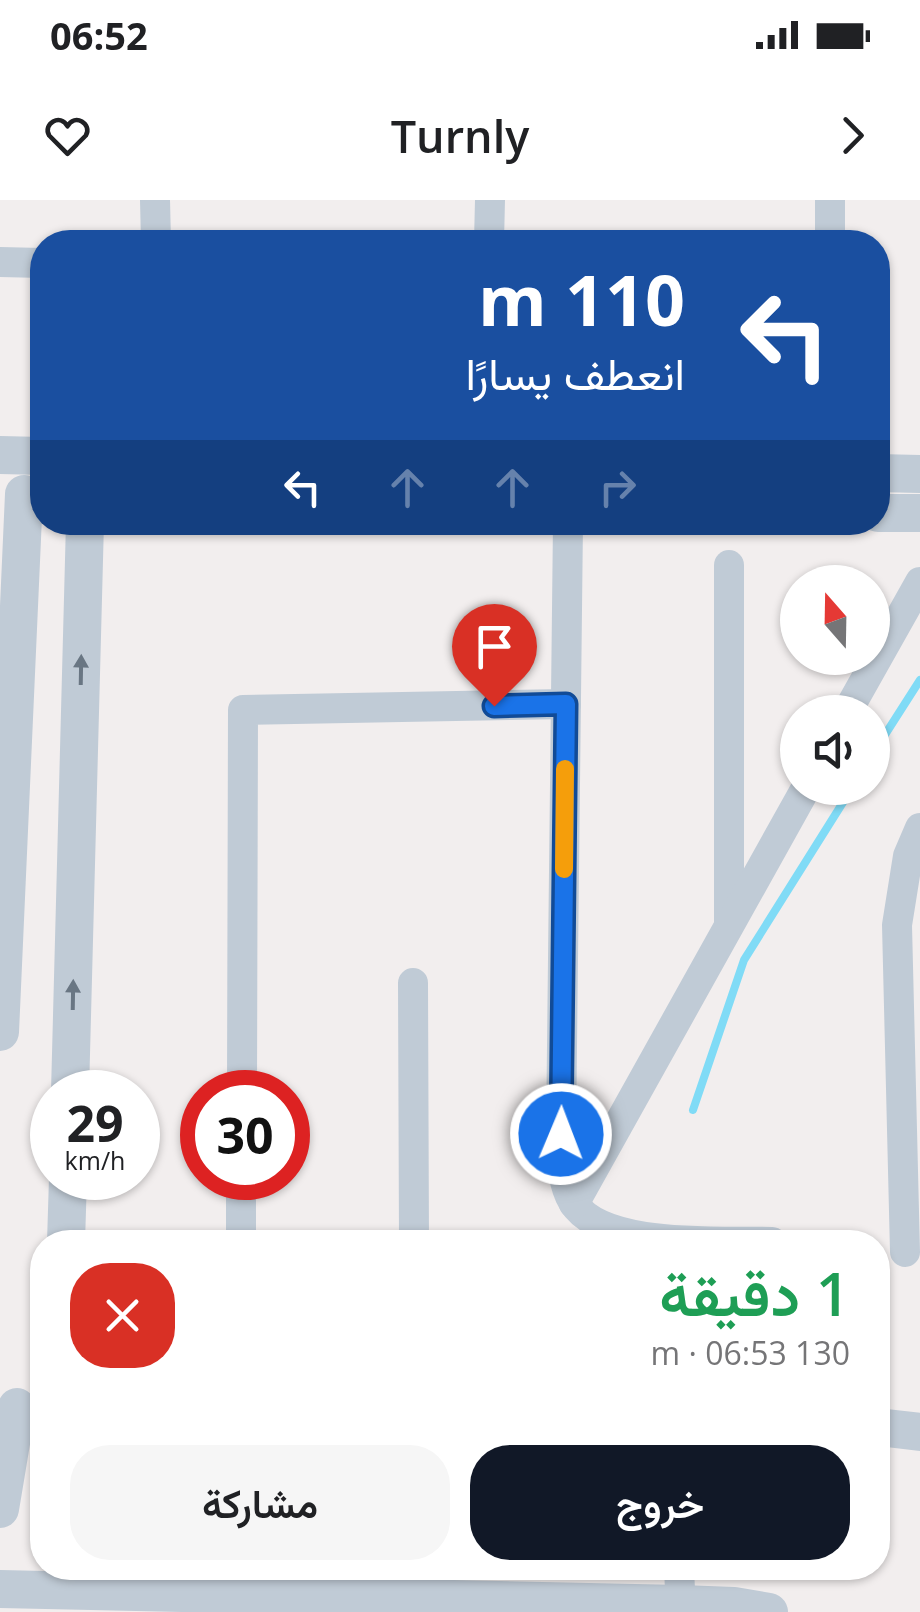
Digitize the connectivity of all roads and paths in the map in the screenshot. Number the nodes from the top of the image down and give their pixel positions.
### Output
1 (155, 200) edge
2 (490, 200) edge
3 (830, 200) edge
4 (156, 230) edge
5 (489, 230) edge
6 (830, 230) edge
7 (0, 262) edge
8 (30, 263) edge
9 (0, 456) edge
10 (30, 456) edge
11 (890, 473) edge
12 (920, 474) edge
13 (22, 494) edge
14 (890, 512) edge
15 (920, 513) edge
16 (84, 535) edge
17 (568, 535) edge
18 (730, 565) dead end
19 (920, 582) edge
20 (857, 695) edge
21 (566, 704) junction
22 (796, 805) edge
23 (920, 828) edge
24 (729, 925) junction
25 (412, 983) dead end
26 (0, 1032) edge
27 (71, 1070) edge
28 (242, 1070) edge
29 (67, 1200) edge
30 (241, 1200) edge
31 (574, 1204) junction
32 (66, 1230) edge
33 (241, 1230) edge
34 (414, 1230) edge
35 (615, 1230) edge
36 (901, 1252) edge
37 (20, 1407) edge
38 (890, 1428) edge
39 (920, 1432) edge
40 (0, 1509) edge
41 (194, 1580) edge
42 (0, 1589) edge
43 (170, 1593) junction
44 (680, 1595) edge
45 (770, 1612) edge

1 - 4 street
2 - 5 street
3 - 6 street
7 - 8 street
9 - 10 street
11 - 12 street
13 - 26 street
14 - 15 street
27 -> 16 street
17 - 21 street
18 - 24 street
19 - 20 street
21 - 28 street
21 - 31 street
22 - 24 street
23 - 36 street
24 - 31 street
25 - 34 street
29 - 32 street
30 - 33 street
31 - 35 street
37 - 40 street
38 - 39 street
41 - 43 street
42 - 43 street
43 - 44 street
44 - 45 street

